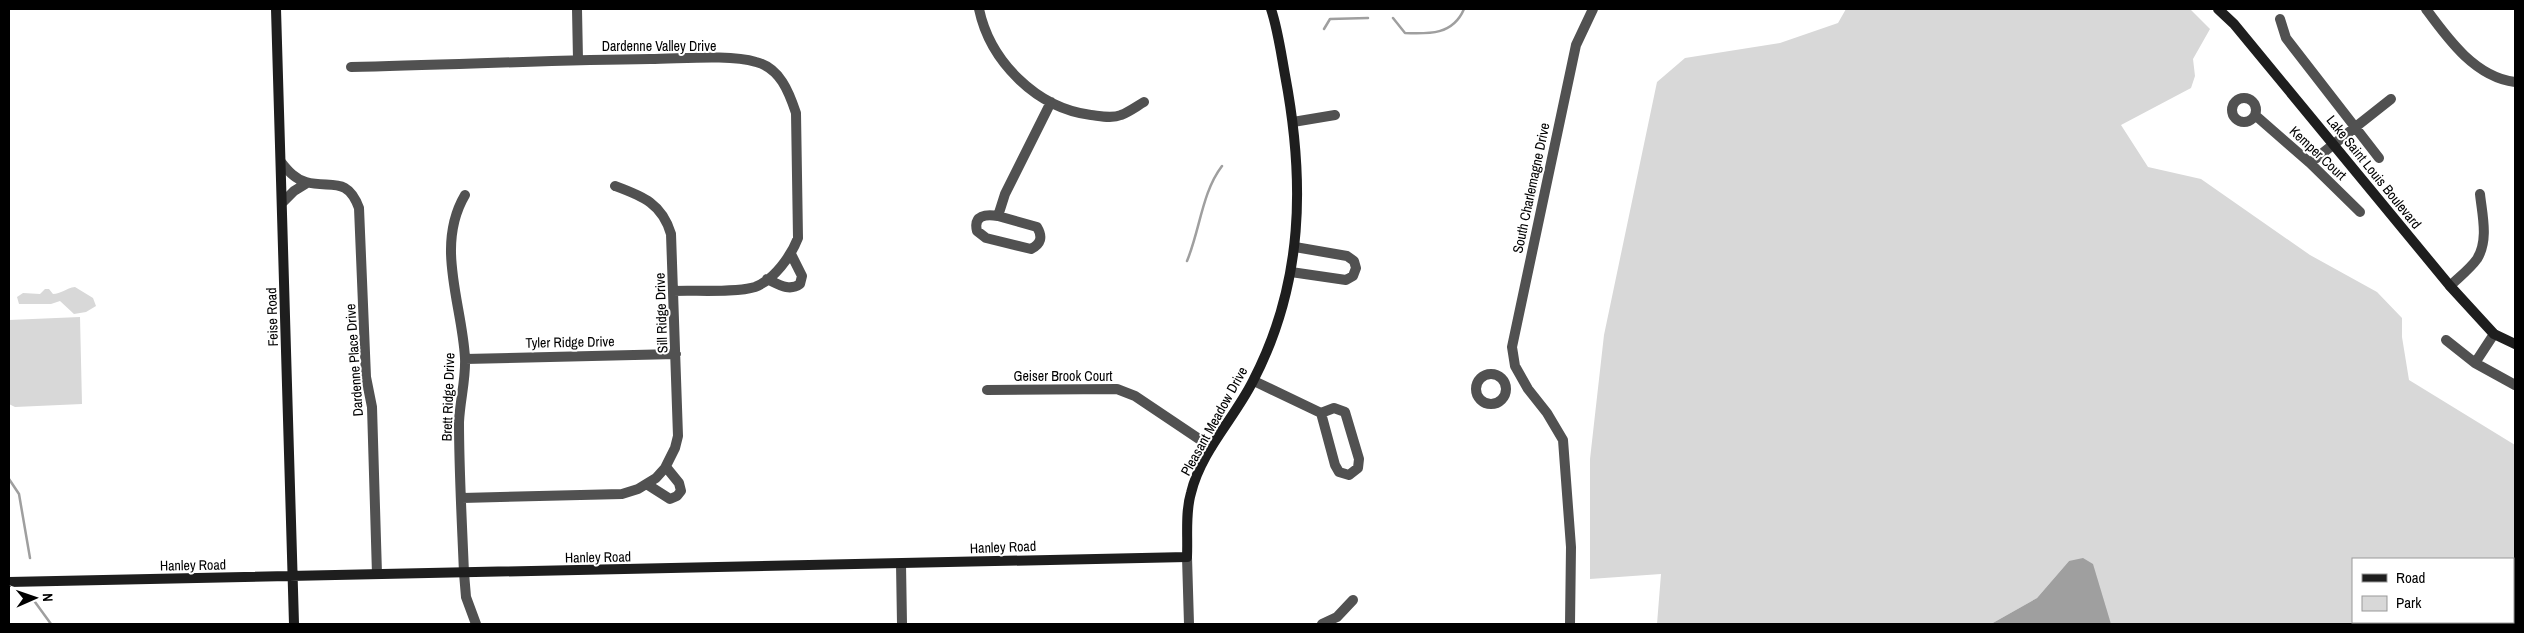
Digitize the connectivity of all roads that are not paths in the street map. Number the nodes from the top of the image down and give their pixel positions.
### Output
1 (276, 9) edge
2 (578, 9) edge
3 (978, 9) edge
4 (1593, 9) edge
5 (2218, 9) edge
6 (2426, 9) edge
7 (1273, 11) edge
8 (2280, 19) dead end
9 (578, 60) junction
10 (351, 67) dead end
11 (2515, 82) edge
12 (2390, 99) dead end
13 (1051, 102) junction
14 (1144, 102) dead end
15 (2255, 115) dead end
16 (1334, 116) dead end
17 (1293, 122) junction
18 (2355, 126) junction
19 (2333, 144) junction
20 (2379, 158) dead end
21 (281, 162) junction
22 (2310, 163) junction
23 (307, 183) junction
24 (615, 186) dead end
25 (2480, 194) dead end
26 (465, 195) dead end
27 (282, 202) junction
28 (2360, 212) dead end
29 (998, 216) junction
30 (1295, 247) junction
31 (791, 254) junction
32 (1291, 272) junction
33 (767, 280) junction
34 (2450, 286) junction
35 (673, 291) junction
36 (2494, 334) junction
37 (2446, 340) dead end
38 (2515, 344) edge
39 (676, 354) junction
40 (465, 358) junction
41 (2475, 363) junction
42 (1520, 376) junction
43 (1254, 381) junction
44 (1505, 382) dead end
45 (2515, 385) edge
46 (987, 390) dead end
47 (1321, 413) junction
48 (1211, 447) junction
49 (666, 467) junction
50 (648, 484) junction
51 (462, 498) junction
52 (1188, 557) junction
53 (901, 564) junction
54 (464, 573) junction
55 (377, 574) junction
56 (294, 576) junction
57 (9, 582) edge
58 (1353, 600) dead end
59 (294, 624) edge
60 (476, 624) edge
61 (902, 624) edge
62 (1189, 624) edge
63 (1322, 624) edge
64 (1570, 624) edge

1 - 21 street, Feise Road
2 - 9 street
3 - 13 street
4 - 42 street, South Charlemagne Drive
5 - 19 street, Lake Saint Louis Boulevard
6 - 11 street
7 - 17 street, Pleasant Meadow Drive
8 - 18 street
9 - 10 street, Dardenne Valley Drive
9 - 31 street, Dardenne Valley Drive
12 - 18 street
13 - 14 street
13 - 29 street
15 - 22 street, Kemper Court
16 - 17 street
17 - 30 street, Pleasant Meadow Drive
18 - 19 street
18 - 20 street
19 - 22 street
19 - 34 street, Lake Saint Louis Boulevard
21 - 23 street
21 - 27 street, Feise Road
22 - 28 street, Kemper Court
23 - 27 street
23 - 55 street, Dardenne Place Drive
24 - 35 street, Sill Ridge Drive
25 - 34 street
26 - 40 street, Brett Ridge Drive
27 - 56 street, Feise Road
29 - 29 street
30 - 32 street, Pleasant Meadow Drive
30 - 32 street
31 - 33 street, Dardenne Valley Drive
31 - 33 street
32 - 43 street, Pleasant Meadow Drive
33 - 35 street, Dardenne Valley Drive
34 - 36 street, Lake Saint Louis Boulevard
35 - 39 street, Sill Ridge Drive
36 - 38 street, Lake Saint Louis Boulevard
36 - 41 street
37 - 41 street
39 - 40 street, Tyler Ridge Drive
39 - 49 street, Sill Ridge Drive
40 - 51 street, Brett Ridge Drive
41 - 45 street
42 - 44 street
42 - 64 street, South Charlemagne Drive
43 - 47 street
43 - 48 street, Pleasant Meadow Drive
46 - 48 street, Geiser Brook Court
47 - 47 street
48 - 52 street, Pleasant Meadow Drive
49 - 50 street, Sill Ridge Drive
49 - 50 street
50 - 51 street, Sill Ridge Drive
51 - 54 street, Brett Ridge Drive
52 - 53 street, Hanley Road
52 - 62 street
53 - 54 street, Hanley Road
53 - 61 street
54 - 55 street, Hanley Road
54 - 60 street, Brett Ridge Drive
55 - 56 street, Hanley Road
56 - 57 street, Hanley Road
56 - 59 street, Feise Road
58 - 63 street

